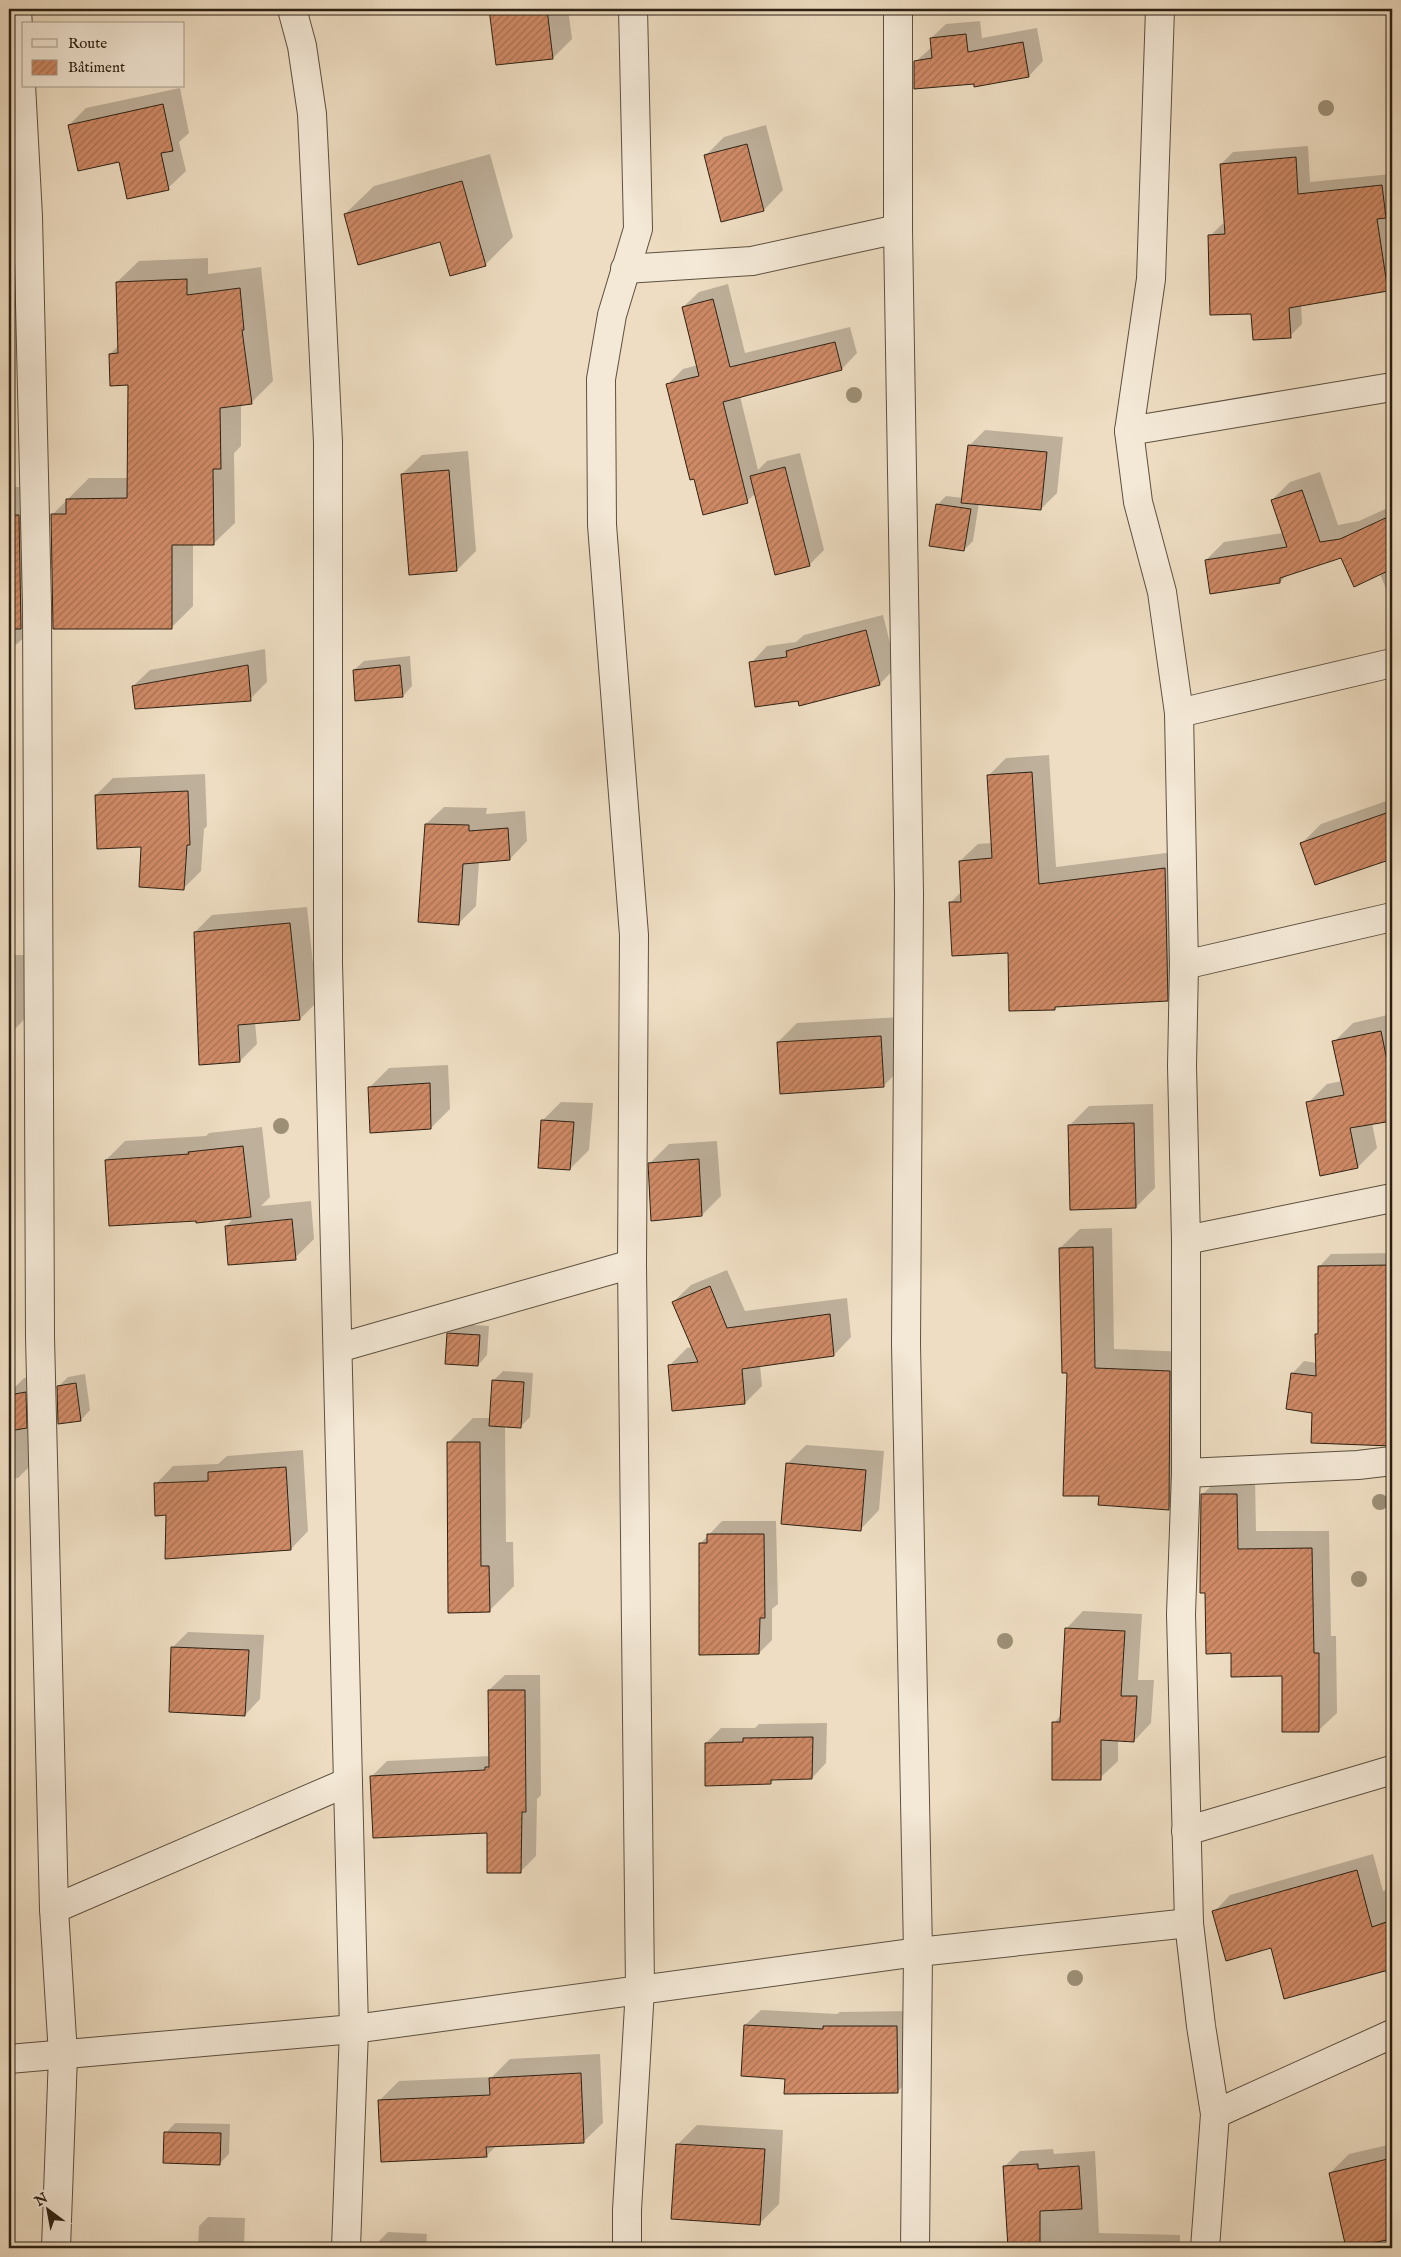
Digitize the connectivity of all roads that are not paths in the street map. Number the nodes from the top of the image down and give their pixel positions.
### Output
1 (17, 9) edge
2 (292, 9) edge
3 (632, 9) edge
4 (898, 9) edge
5 (1160, 9) edge
6 (898, 229) junction
7 (625, 269) junction
8 (1392, 387) edge
9 (1129, 431) junction
10 (1392, 663) edge
11 (1179, 713) junction
12 (1392, 917) edge
13 (1184, 965) junction
14 (1392, 1198) edge
15 (1186, 1240) junction
16 (632, 1264) junction
17 (338, 1348) junction
18 (1392, 1461) edge
19 (1186, 1473) junction
20 (1392, 1770) edge
21 (348, 1782) junction
22 (1186, 1831) junction
23 (54, 1910) junction
24 (1189, 1923) junction
25 (918, 1952) junction
26 (640, 1989) junction
27 (354, 2029) junction
28 (1392, 2034) edge
29 (63, 2054) junction
30 (9, 2059) edge
31 (1215, 2114) junction
32 (56, 2248) edge
33 (346, 2248) edge
34 (627, 2248) edge
35 (915, 2248) edge
36 (1205, 2248) edge

1 - 23 street
2 - 17 street
3 - 7 street
4 - 6 street
5 - 9 street
6 - 7 street
6 - 25 street
7 - 16 street
8 - 9 street
9 - 11 street
10 - 11 street
11 - 13 street
12 - 13 street
13 - 15 street
14 - 15 street
15 - 19 street
16 - 17 street
16 - 26 street
17 - 21 street
18 - 19 street
19 - 22 street
20 - 22 street
21 - 23 street
21 - 27 street
22 - 24 street
23 - 29 street
24 - 25 street
24 - 31 street
25 - 26 street
25 - 35 street
26 - 27 street
26 - 34 street
27 - 29 street
27 - 33 street
28 - 31 street
29 - 30 street
29 - 32 street
31 - 36 street

